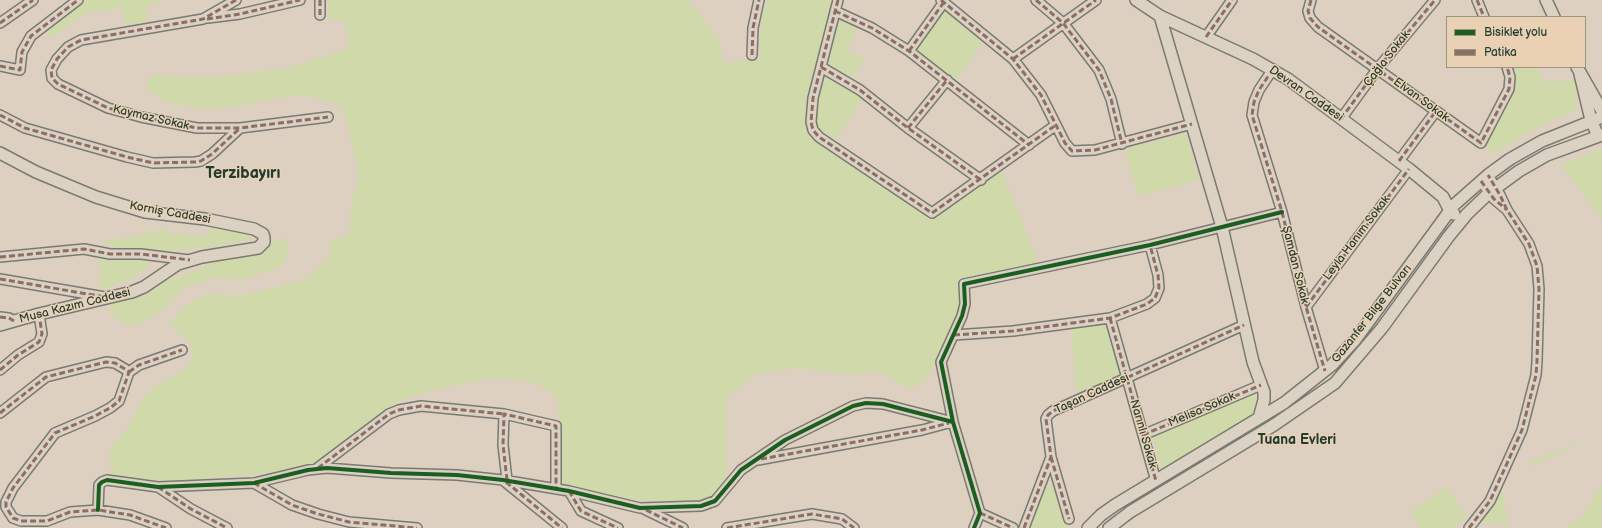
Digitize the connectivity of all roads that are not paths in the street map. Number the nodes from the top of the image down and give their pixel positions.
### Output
1 (33, 0) edge
2 (78, 0) edge
3 (236, 0) edge
4 (300, 0) edge
5 (320, 0) edge
6 (759, 0) edge
7 (838, 0) edge
8 (1036, 0) edge
9 (1096, 0) edge
10 (1136, 0) edge
11 (1232, 0) edge
12 (1311, 0) edge
13 (1435, 0) edge
14 (1476, 0) edge
15 (1546, 0) edge
16 (942, 1) edge
17 (835, 11) junction
18 (320, 15) dead end
19 (1160, 16) junction
20 (1484, 16) edge
21 (1554, 16) edge
22 (203, 19) junction
23 (0, 24) edge
24 (1063, 24) junction
25 (1206, 37) junction
26 (909, 52) junction
27 (752, 55) dead end
28 (1013, 59) junction
29 (0, 66) edge
30 (820, 67) junction
31 (1378, 68) junction
32 (1507, 68) edge
33 (1273, 69) junction
34 (1578, 70) edge
35 (947, 80) junction
36 (1436, 111) junction
37 (1602, 111) edge
38 (0, 114) edge
39 (328, 117) dead end
40 (1602, 117) edge
41 (1341, 119) junction
42 (1591, 120) junction
43 (1192, 124) junction
44 (1056, 125) junction
45 (240, 128) junction
46 (908, 128) junction
47 (1600, 136) edge
48 (1122, 144) junction
49 (1029, 145) junction
50 (0, 153) edge
51 (1399, 161) junction
52 (1409, 169) junction
53 (980, 180) junction
54 (1481, 180) junction
55 (1492, 190) junction
56 (1443, 197) junction
57 (1459, 200) junction
58 (1472, 209) junction
59 (1450, 211) junction
60 (1282, 212) junction
61 (1461, 221) junction
62 (1438, 225) junction
63 (1222, 227) junction
64 (1150, 245) junction
65 (0, 257) edge
66 (190, 260) junction
67 (0, 279) edge
68 (110, 298) junction
69 (1306, 306) junction
70 (39, 314) junction
71 (0, 317) edge
72 (1110, 318) junction
73 (14, 321) junction
74 (1244, 325) junction
75 (0, 326) edge
76 (954, 335) junction
77 (182, 350) dead end
78 (0, 370) edge
79 (1325, 371) junction
80 (129, 372) junction
81 (1127, 377) junction
82 (1262, 389) junction
83 (1284, 403) junction
84 (0, 413) edge
85 (504, 414) junction
86 (1259, 418) junction
87 (953, 422) junction
88 (1143, 435) junction
89 (1051, 457) junction
90 (753, 461) junction
91 (316, 469) junction
92 (505, 480) junction
93 (1156, 481) junction
94 (254, 483) junction
95 (158, 487) junction
96 (556, 489) junction
97 (569, 491) junction
98 (640, 508) junction
99 (98, 510) junction
100 (980, 513) junction
101 (1069, 519) dead end
102 (166, 528) edge
103 (227, 528) edge
104 (417, 528) edge
105 (562, 528) edge
106 (618, 528) edge
107 (683, 528) edge
108 (727, 528) edge
109 (854, 528) edge
110 (974, 528) edge
111 (1013, 528) edge
112 (1024, 528) edge
113 (1088, 528) edge
114 (1108, 528) edge
115 (1469, 528) edge

1 - 23 street
2 - 29 street
3 - 22 street, Kaymaz Sokak
4 - 22 street
5 - 18 street
6 - 27 street
7 - 17 street
8 - 24 street
9 - 24 street
10 - 19 main road, Devran Caddesi
11 - 25 street
12 - 31 street, Elvan Sokak
13 - 31 street, Çağla Sokak
14 - 20 street
15 - 21 main road
16 - 26 street
16 - 28 street
17 - 26 street
17 - 30 street
19 - 25 main road, Devran Caddesi
19 - 43 main road
22 - 45 street, Kaymaz Sokak
24 - 28 street
24 - 48 street
25 - 33 main road, Devran Caddesi
26 - 35 street
28 - 44 street
30 - 46 street
30 - 53 street
31 - 36 street, Elvan Sokak
31 - 41 street, Çağla Sokak
32 - 36 street, Elvan Sokak
33 - 41 main road, Devran Caddesi
33 - 60 street, Şamdan Sokak
34 - 37 main road
34 - 42 main road
35 - 46 street
35 - 49 street
36 - 51 street
38 - 45 street
39 - 45 street, Kaymaz Sokak
40 - 42 main road, Gazanfer Bilge Bulvarı
41 - 51 main road, Devran Caddesi
42 - 47 main road
42 - 54 main road, Gazanfer Bilge Bulvarı
43 - 48 street
43 - 63 main road
44 - 48 street
44 - 49 street
46 - 53 street
47 - 55 main road, Gazanfer Bilge Bulvarı
49 - 53 street
50 - 66 main road, Korniş Caddesi
51 - 52 main road, Devran Caddesi
52 - 56 main road, Devran Caddesi
52 - 69 street, Leyla Hanım Sokak
54 - 55 street
54 - 56 main road
54 - 57 main road, Gazanfer Bilge Bulvarı
55 - 58 main road, Gazanfer Bilge Bulvarı
55 - 115 street
56 - 57 main road
56 - 59 main road
56 - 62 main road
57 - 58 main road
57 - 59 main road, Gazanfer Bilge Bulvarı
58 - 61 main road, Gazanfer Bilge Bulvarı
59 - 61 main road
59 - 62 main road, Gazanfer Bilge Bulvarı
60 - 63 street
60 - 69 street, Şamdan Sokak
61 - 114 main road, Gazanfer Bilge Bulvarı
62 - 79 main road, Gazanfer Bilge Bulvarı
63 - 64 street
63 - 74 main road
64 - 72 street
64 - 76 street
65 - 66 street
66 - 68 main road, Musa Kazım Caddesi
67 - 68 street
68 - 70 main road, Musa Kazım Caddesi
69 - 79 street, Şamdan Sokak
70 - 73 main road, Musa Kazım Caddesi
70 - 78 street
71 - 73 street
72 - 76 street
72 - 81 street, Narınlı Sokak
73 - 75 main road, Musa Kazım Caddesi
74 - 81 street, Taşan Caddesi
74 - 82 main road
76 - 87 street
77 - 80 street
79 - 83 main road, Gazanfer Bilge Bulvarı
80 - 84 street
80 - 99 street
81 - 88 street, Narınlı Sokak
81 - 89 street, Taşan Caddesi
82 - 83 main road
82 - 86 main road
82 - 88 street, Melisa Sokak
83 - 86 main road, Gazanfer Bilge Bulvarı
85 - 91 street
85 - 92 street
85 - 96 street
86 - 93 main road, Gazanfer Bilge Bulvarı
87 - 90 street
87 - 90 street
87 - 100 street
88 - 93 street, Narınlı Sokak
89 - 101 street
89 - 112 street, Taşan Caddesi
90 - 98 street
91 - 92 street
91 - 94 street
92 - 96 street
92 - 105 street
93 - 113 main road, Gazanfer Bilge Bulvarı
94 - 95 street
94 - 104 street
95 - 99 street
95 - 103 street
96 - 97 street
97 - 98 street
97 - 106 street
98 - 107 street
99 - 102 street
100 - 110 street
100 - 111 street
108 - 109 street

